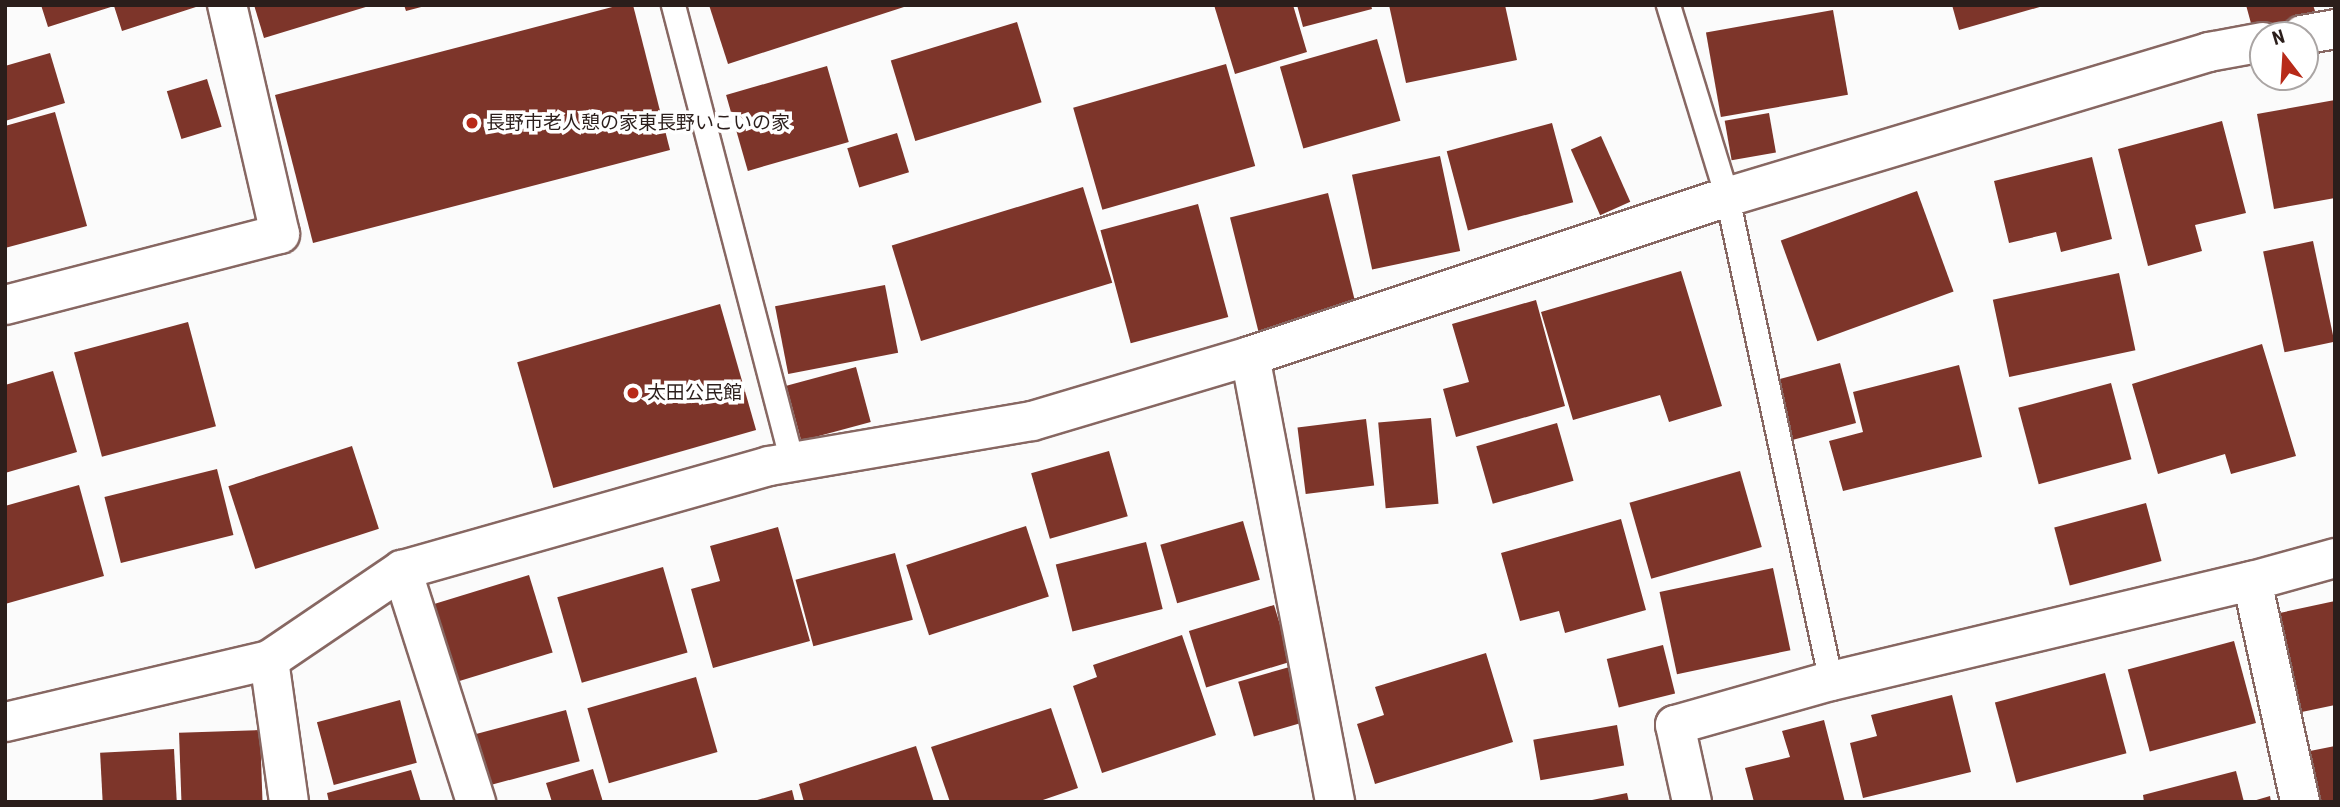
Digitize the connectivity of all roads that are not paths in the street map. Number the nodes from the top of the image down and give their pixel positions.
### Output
1 (228, 5) edge
2 (673, 5) edge
3 (1668, 5) edge
4 (2249, 45) edge
5 (1727, 197) junction
6 (5, 305) edge
7 (1250, 356) junction
8 (792, 462) junction
9 (2335, 558) edge
10 (402, 570) junction
11 (2252, 582) junction
12 (269, 660) junction
13 (1832, 681) junction
14 (5, 722) edge
15 (289, 802) edge
16 (476, 802) edge
17 (1335, 802) edge
18 (1692, 802) edge
19 (2300, 802) edge

1 - 6 street
2 - 8 lane
3 - 5 lane
4 - 5 street
5 - 7 street
5 - 13 lane
7 - 8 street
7 - 17 street
8 - 10 street
9 - 11 street
10 - 12 street
10 - 16 street
11 - 13 street
11 - 19 street
12 - 14 street
12 - 15 street
13 - 18 street

